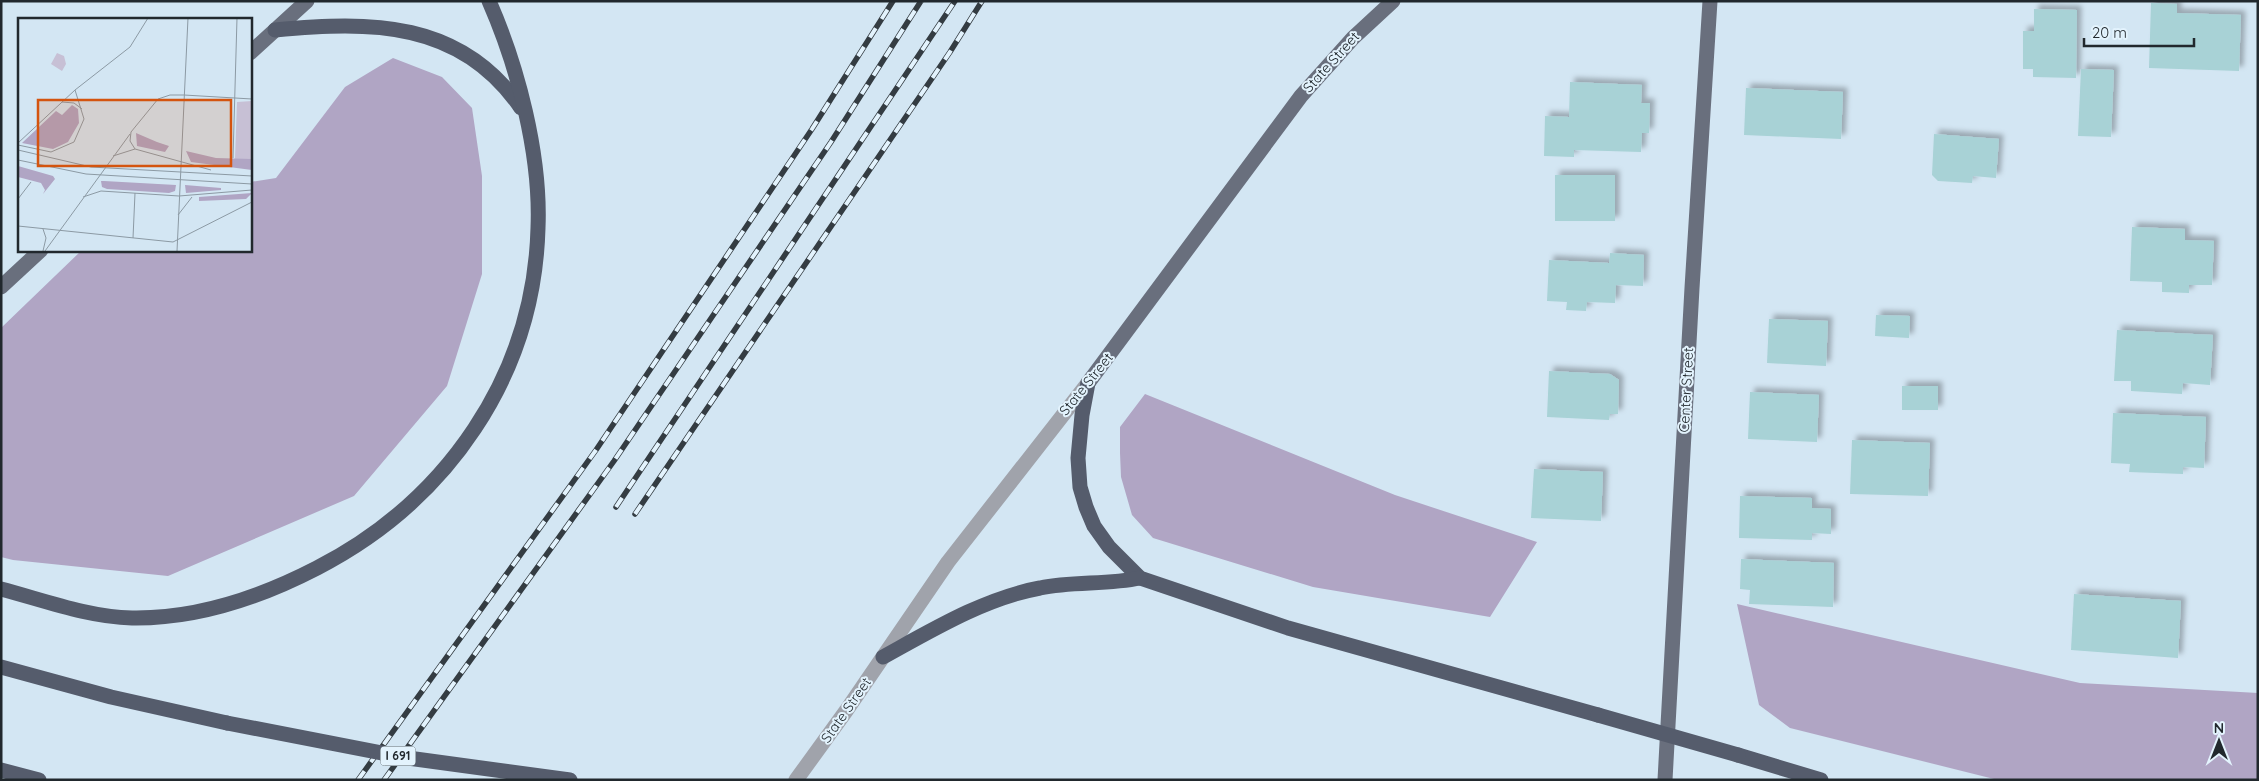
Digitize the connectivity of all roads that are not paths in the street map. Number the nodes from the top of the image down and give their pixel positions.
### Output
1 (307, 1) edge
2 (489, 1) edge
3 (1393, 1) edge
4 (1710, 1) edge
5 (275, 30) junction
6 (251, 53) edge
7 (525, 114) junction
8 (40, 251) edge
9 (1, 287) edge
10 (1088, 383) junction
11 (1140, 578) junction
12 (1, 589) edge
13 (883, 657) junction
14 (1, 667) edge
15 (1, 770) edge
16 (39, 780) edge
17 (570, 780) edge
18 (796, 780) edge
19 (1665, 780) edge
20 (1821, 780) edge

1 - 5 main road
2 - 7 highway
3 - 10 main road, State Street
4 - 19 main road, Center Street
5 - 6 main road
5 - 7 highway
7 - 12 highway
8 - 9 main road
10 - 11 highway
10 - 13 street, State Street
11 - 13 highway
11 - 20 highway, bridge
13 - 18 street, State Street
14 - 17 highway, I 691, bridge
15 - 16 highway

